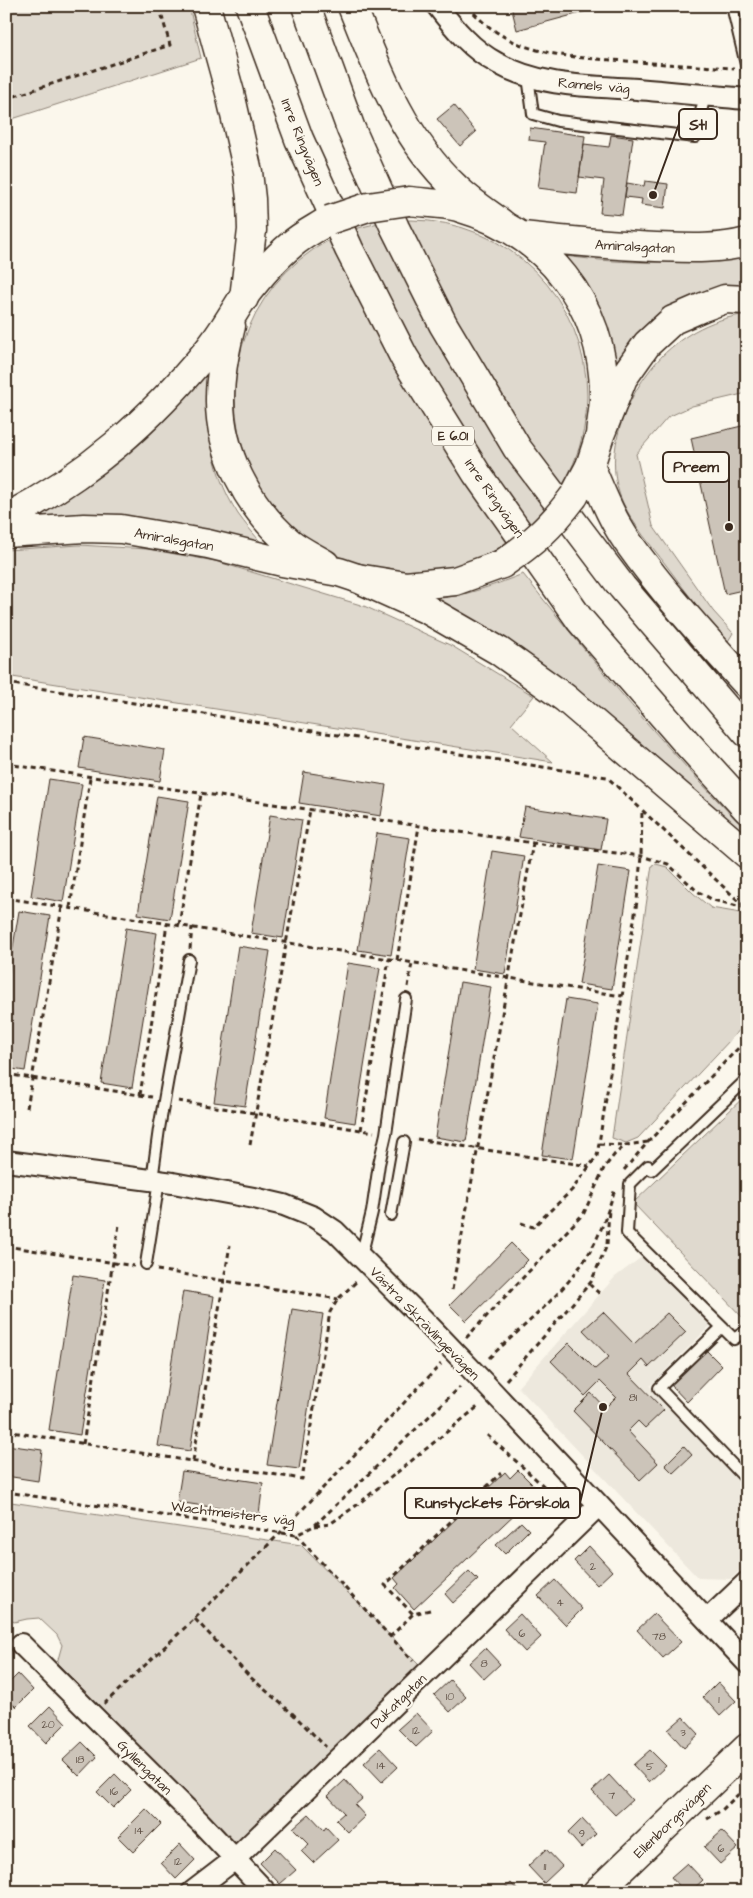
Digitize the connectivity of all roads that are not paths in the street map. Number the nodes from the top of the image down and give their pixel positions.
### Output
1 (206, 6) edge
2 (250, 6) edge
3 (306, 6) edge
4 (352, 6) edge
5 (437, 6) edge
6 (732, 6) edge
7 (742, 68) edge
8 (528, 76) junction
9 (705, 95) junction
10 (747, 99) edge
11 (512, 230) junction
12 (747, 242) edge
13 (747, 300) edge
14 (239, 307) junction
15 (600, 434) junction
16 (590, 466) junction
17 (6, 518) edge
18 (6, 533) edge
19 (348, 575) junction
20 (747, 684) edge
21 (747, 733) edge
22 (747, 809) edge
23 (747, 854) edge
24 (189, 960) road end
25 (406, 999) road end
26 (747, 1079) edge
27 (404, 1142) dead end
28 (6, 1161) edge
29 (155, 1181) junction
30 (391, 1216) dead end
31 (366, 1262) junction
32 (145, 1267) road end
33 (722, 1326) junction
34 (747, 1330) edge
35 (747, 1480) edge
36 (599, 1505) junction
37 (747, 1582) edge
38 (707, 1620) junction
39 (22, 1644) dead end
40 (747, 1663) edge
41 (747, 1748) edge
42 (235, 1859) junction
43 (192, 1892) edge
44 (266, 1892) edge
45 (597, 1892) edge

1 - 14 main road
2 - 22 main road, Inre Ringvägen / E 6.01
3 - 21 main road
4 - 11 main road
5 - 8 street, Ramels väg
6 - 7 lane
8 - 9 street, Ramels väg
8 - 9 lane
9 - 10 street, Ramels väg
11 - 12 main road, Amiralsgatan
11 - 14 main road, Amiralsgatan, bridge
11 - 15 main road, Amiralsgatan
13 - 15 main road, Amiralsgatan
14 - 17 main road, Amiralsgatan
14 - 19 main road, Amiralsgatan
15 - 16 main road, Amiralsgatan
16 - 19 main road, Amiralsgatan, bridge
16 - 20 main road
18 - 19 main road, Amiralsgatan
19 - 23 main road
24 - 29 lane
25 - 31 lane
26 - 33 lane
27 - 30 lane
28 - 29 street, Västra Skrävlingevägen
29 - 31 street, Västra Skrävlingevägen
29 - 32 lane
31 - 36 street, Västra Skrävlingevägen
33 - 34 lane
33 - 35 lane
36 - 38 street, Västra Skrävlingevägen
36 - 42 street, Dukatgatan
37 - 38 street
38 - 40 street, Västra Skrävlingevägen
39 - 42 street, Gyllengatan
41 - 45 main road, Ellenborgsvägen
42 - 43 street, Dukatgatan
42 - 44 street, Gyllengatan

